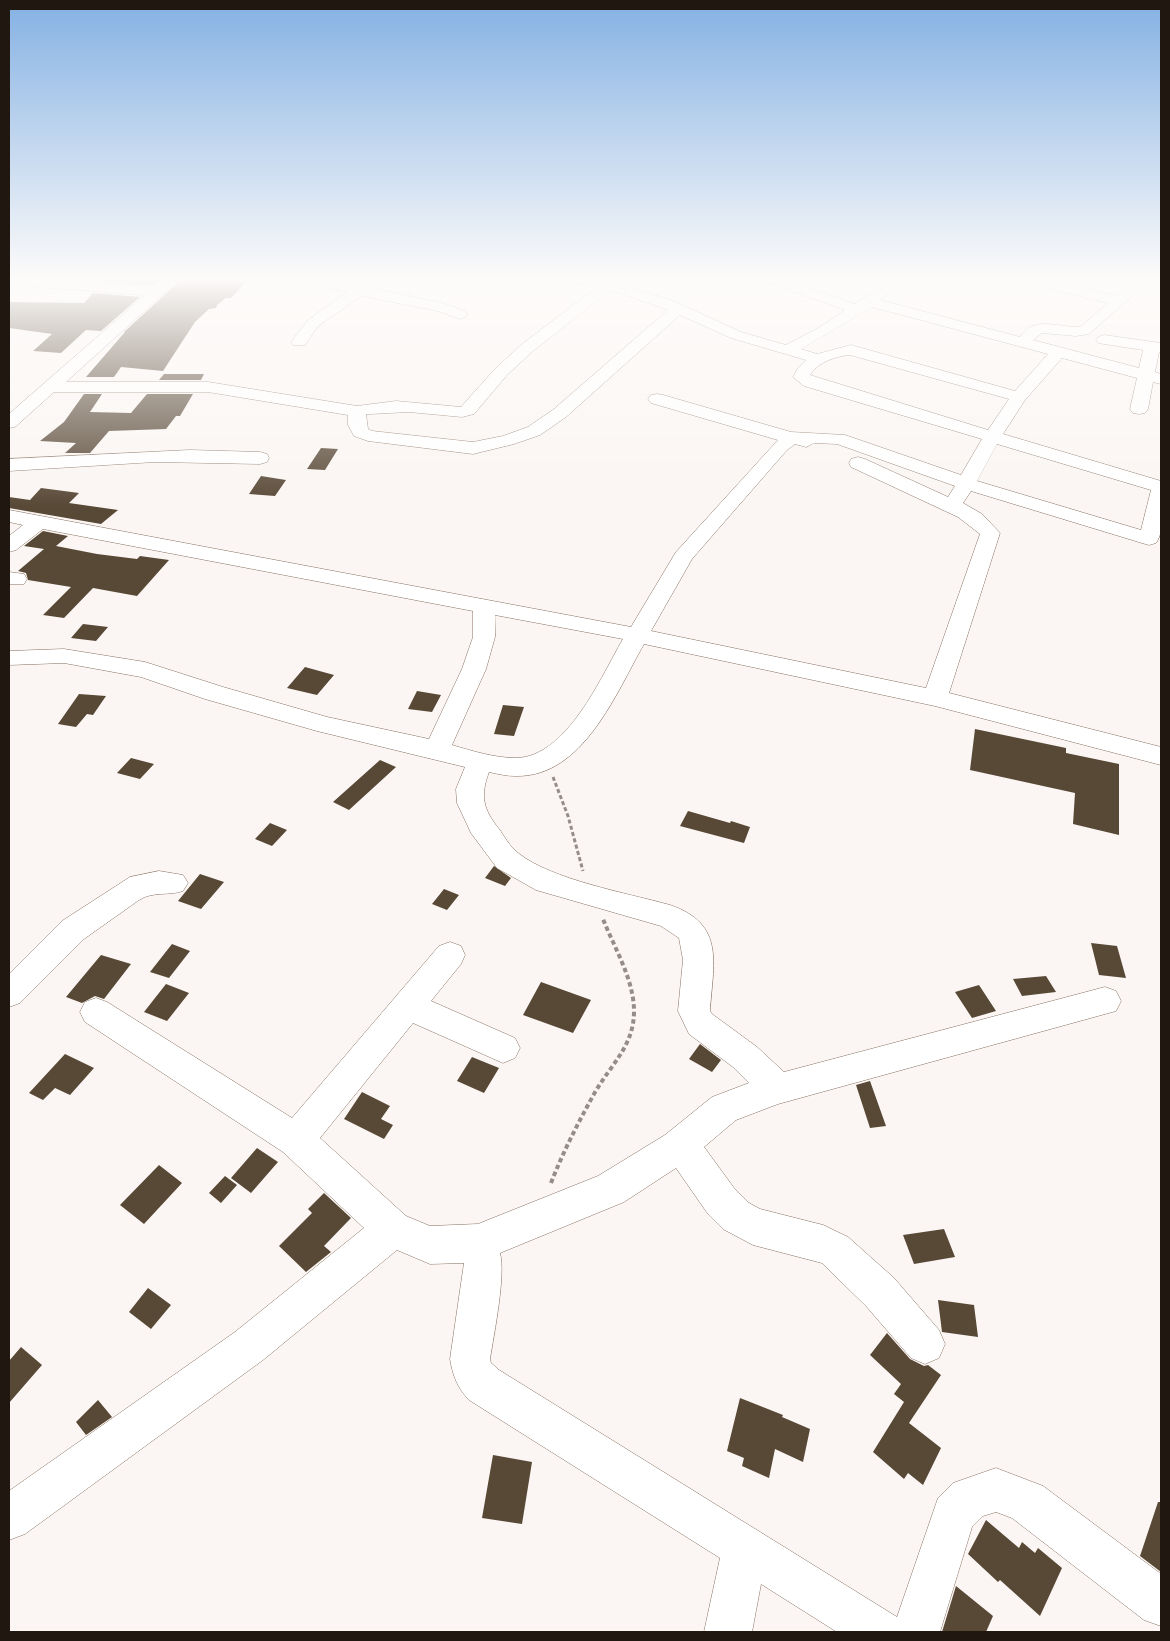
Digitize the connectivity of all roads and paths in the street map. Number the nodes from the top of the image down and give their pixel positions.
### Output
1 (88, 354) edge
2 (521, 354) edge
3 (628, 354) edge
4 (795, 354) edge
5 (831, 354) edge
6 (864, 354) edge
7 (1057, 354) edge
8 (1064, 354) edge
9 (1156, 354) edge
10 (818, 360) junction
11 (1154, 377) edge
12 (50, 387) junction
13 (1019, 397) junction
14 (657, 399) dead end
15 (1139, 409) dead end
16 (356, 411) junction
17 (10, 421) edge
18 (992, 436) junction
19 (793, 437) junction
20 (260, 458) dead end
21 (9, 466) edge
22 (967, 484) junction
23 (944, 502) junction
24 (9, 516) edge
25 (40, 522) junction
26 (9, 546) edge
27 (484, 607) junction
28 (637, 635) junction
29 (12, 662) edge
30 (935, 698) junction
31 (437, 750) junction
32 (1161, 756) edge
33 (547, 760) junction
34 (480, 762) junction
35 (173, 883) dead end
36 (594, 896) junction
37 (450, 955) dead end
38 (9, 994) edge
39 (1105, 1001) dead end
40 (407, 1005) junction
41 (96, 1012) dead end
42 (503, 1048) dead end
43 (778, 1089) junction
44 (296, 1140) junction
45 (681, 1145) junction
46 (538, 1219) junction
47 (393, 1229) junction
48 (478, 1243) junction
49 (925, 1344) dead end
50 (9, 1518) edge
51 (745, 1548) junction
52 (1161, 1603) edge
53 (728, 1632) edge
54 (880, 1632) edge
55 (916, 1632) edge

1 - 12 street
2 - 16 street
3 - 16 street
4 - 10 street
5 - 10 street
6 - 13 street
7 - 13 street
8 - 11 street
9 - 11 street
10 - 18 street
11 - 15 street
12 - 16 street
12 - 17 street
13 - 18 street
14 - 19 street
18 - 22 street
18 - 22 street
19 - 22 street
19 - 23 street
19 - 28 street
20 - 21 street
22 - 23 street
23 - 30 street
24 - 25 street
25 - 26 street
25 - 27 street
27 - 28 street
27 - 31 street
28 - 30 street
28 - 33 street
29 - 31 street
30 - 32 street
31 - 34 street
33 - 34 street
33 - 36 path
34 - 36 street
35 - 38 street
36 - 43 street
36 - 46 path
37 - 40 street
39 - 43 street
40 - 42 street
40 - 44 street
41 - 44 street
43 - 45 street
44 - 47 street
45 - 46 street
45 - 49 street
46 - 48 street
47 - 48 street
47 - 50 street
48 - 51 street
51 - 53 street
51 - 54 street
52 - 55 street

